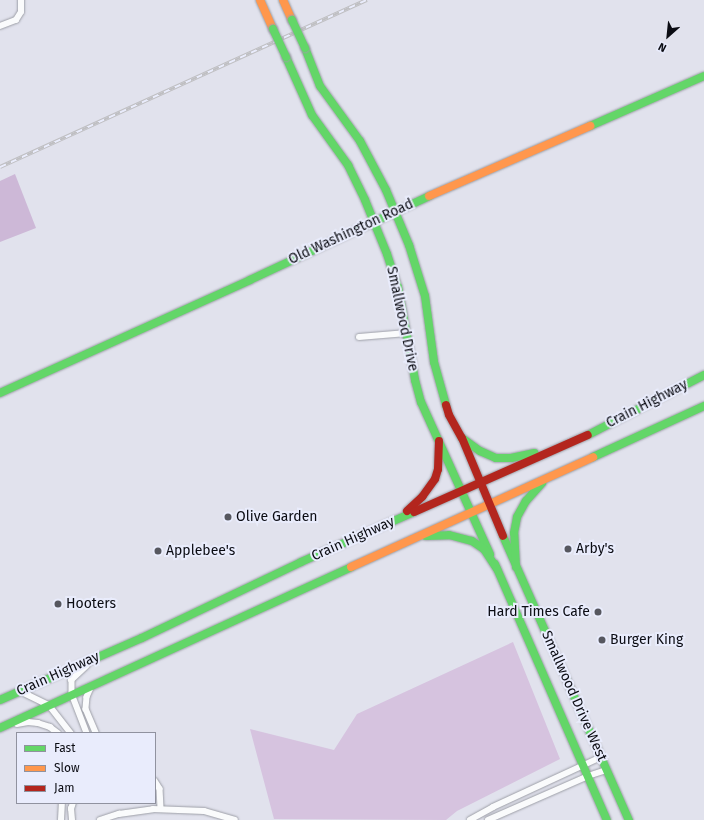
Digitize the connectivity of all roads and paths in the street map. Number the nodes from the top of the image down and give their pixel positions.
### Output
1 (21, 0) edge
2 (260, 0) edge
3 (283, 0) edge
4 (0, 26) edge
5 (704, 76) edge
6 (394, 211) junction
7 (374, 222) junction
8 (407, 333) junction
9 (359, 337) dead end
10 (704, 375) edge
11 (0, 393) edge
12 (704, 406) edge
13 (462, 438) junction
14 (439, 441) junction
15 (560, 447) junction
16 (546, 479) junction
17 (480, 481) junction
18 (462, 490) junction
19 (490, 505) junction
20 (473, 513) junction
21 (400, 518) junction
22 (422, 536) junction
23 (516, 566) junction
24 (497, 569) junction
25 (99, 656) junction
26 (92, 686) junction
27 (20, 691) junction
28 (72, 694) junction
29 (0, 700) edge
30 (49, 705) junction
31 (0, 728) edge
32 (57, 732) edge
33 (70, 732) edge
34 (87, 732) edge
35 (96, 732) edge
36 (601, 757) junction
37 (582, 765) junction
38 (607, 770) junction
39 (588, 776) junction
40 (156, 783) edge
41 (62, 804) edge
42 (73, 804) edge
43 (153, 806) edge
44 (161, 809) junction
45 (61, 820) edge
46 (72, 820) edge
47 (100, 820) edge
48 (235, 820) edge
49 (470, 820) edge
50 (488, 820) edge
51 (607, 820) edge
52 (629, 820) edge

1 - 4 street
2 - 7 main road, Smallwood Drive, bridge
3 - 6 main road, Smallwood Drive, bridge
5 - 6 main road, Old Washington Road
6 - 7 main road, Old Washington Road
6 - 13 main road, Smallwood Drive
7 - 8 main road, Smallwood Drive
7 - 11 main road, Old Washington Road
8 - 9 street
8 - 14 main road, Smallwood Drive
10 - 15 main road, Crain Highway
12 - 16 main road, Crain Highway
13 - 15 main road
13 - 17 main road, Smallwood Drive
14 - 18 main road, Smallwood Drive
14 - 21 main road
15 - 17 main road, Crain Highway
16 - 19 main road, Crain Highway
16 - 23 main road
17 - 18 main road, Crain Highway
17 - 19 main road, Smallwood Drive
18 - 20 main road, Smallwood Drive
18 - 21 main road, Crain Highway
19 - 20 main road, Crain Highway
19 - 23 main road, Smallwood Drive West
20 - 22 main road, Crain Highway
20 - 24 main road, Smallwood Drive West
21 - 25 main road, Crain Highway
22 - 24 main road
22 - 26 main road, Crain Highway
23 - 36 main road, Smallwood Drive West
24 - 37 main road, Smallwood Drive West
25 - 27 main road, Crain Highway
25 - 28 street
26 - 28 main road, Crain Highway
26 - 35 street
27 - 29 main road, Crain Highway
27 - 30 street
28 - 30 main road, Crain Highway
28 - 34 street
30 - 31 main road, Crain Highway
30 - 33 street
31 - 32 street
36 - 37 street
36 - 38 main road, Smallwood Drive West
37 - 39 main road, Smallwood Drive West
37 - 49 street
38 - 39 street
38 - 52 main road, Smallwood Drive West
39 - 50 street
39 - 51 main road, Smallwood Drive West
40 - 44 street
41 - 45 street
42 - 46 street
43 - 44 street
43 - 47 street
44 - 48 street

